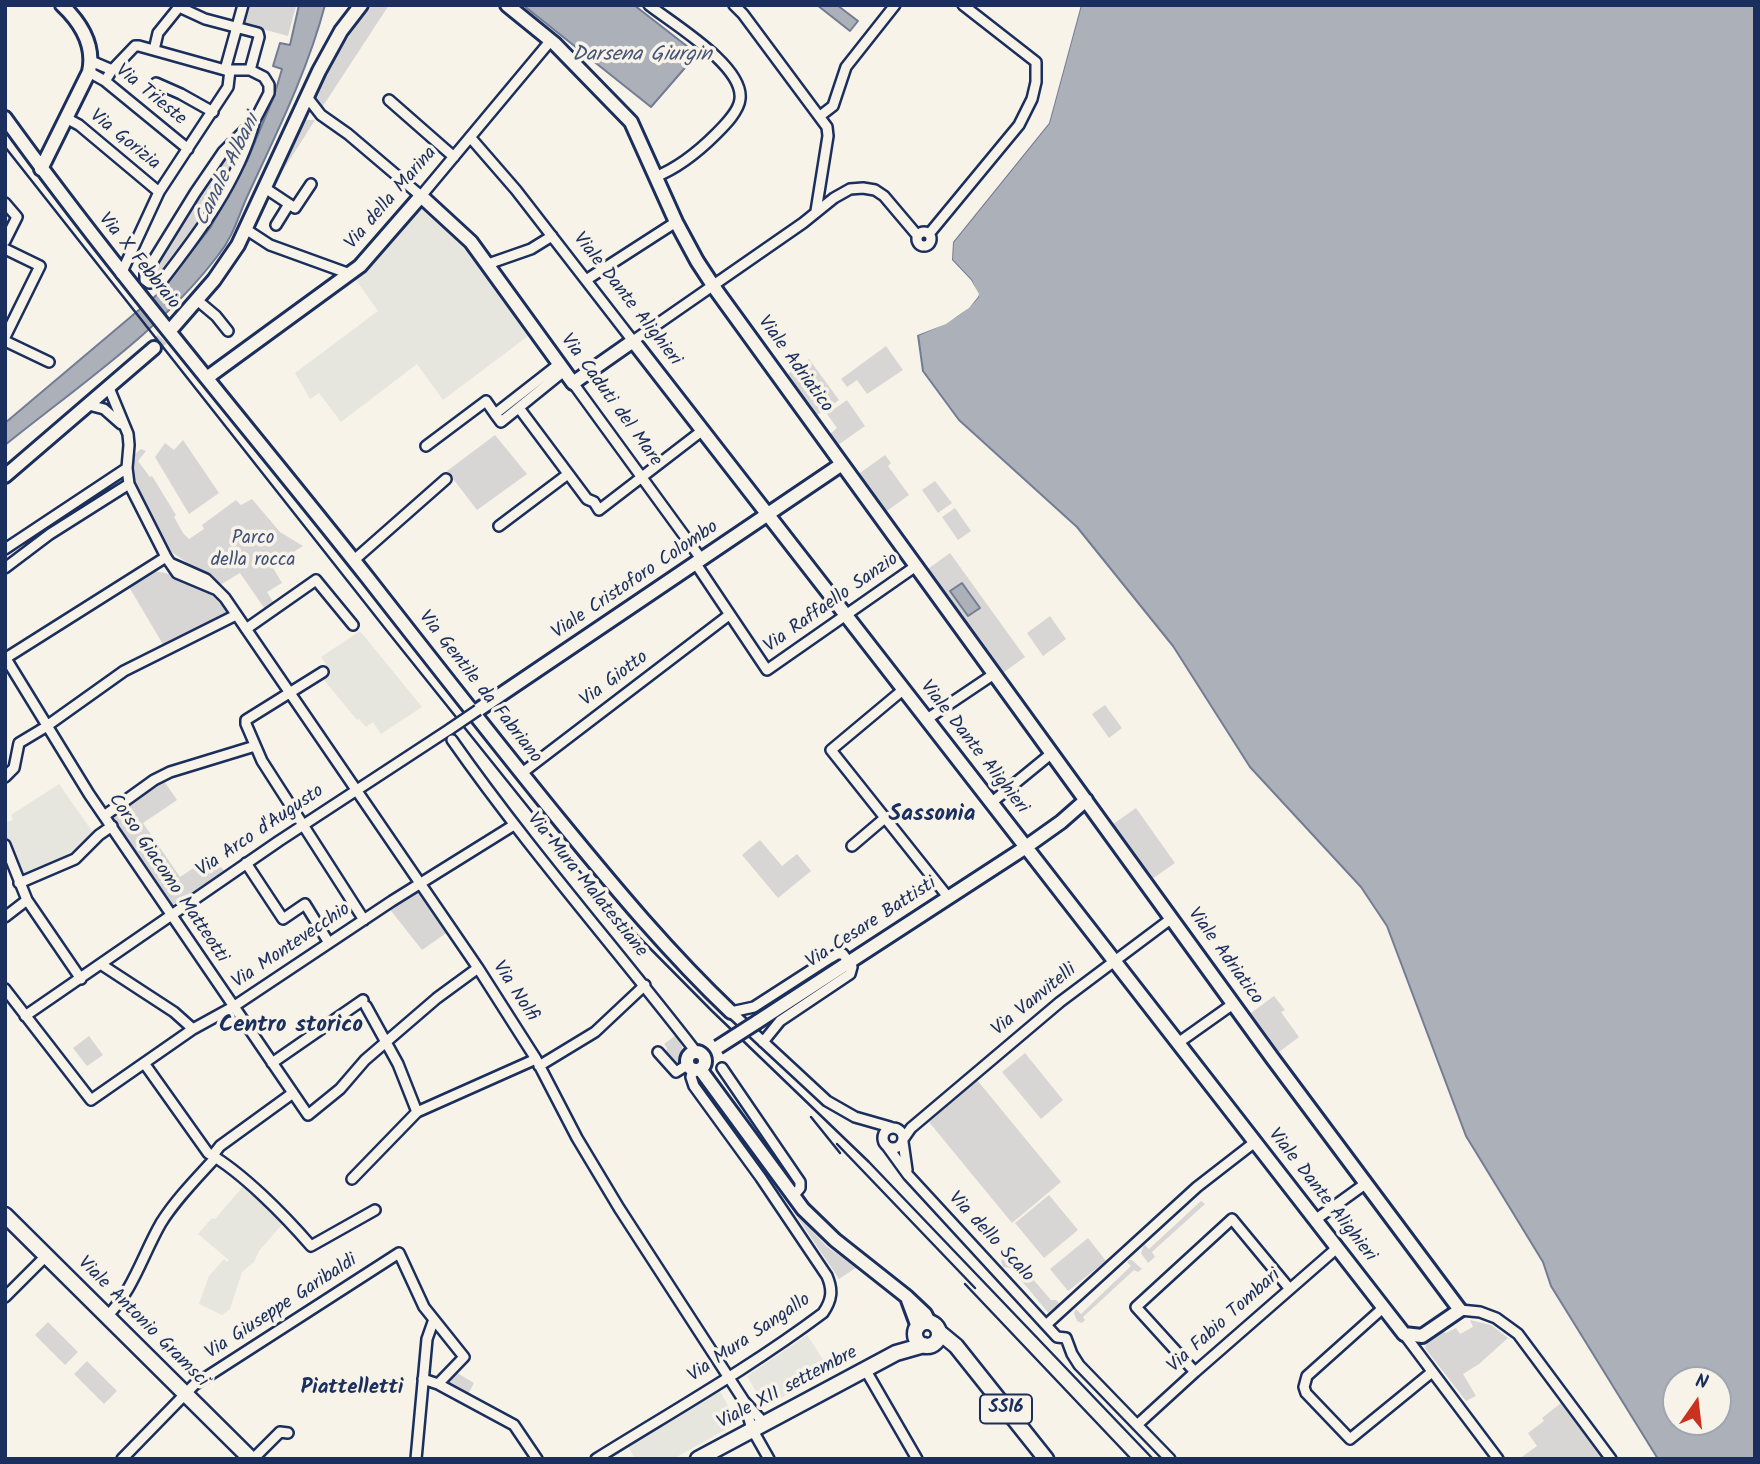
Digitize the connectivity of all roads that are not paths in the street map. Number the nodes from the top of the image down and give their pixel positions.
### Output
1 (62, 5) edge
2 (243, 5) edge
3 (361, 5) edge
4 (507, 5) edge
5 (649, 5) edge
6 (734, 5) edge
7 (895, 5) edge
8 (963, 5) edge
9 (179, 7) edge
10 (237, 27) junction
11 (547, 45) dead end
12 (153, 50) junction
13 (90, 66) junction
14 (112, 70) junction
15 (228, 70) junction
16 (250, 70) junction
17 (105, 81) junction
18 (156, 83) dead end
19 (307, 97) junction
20 (389, 100) dead end
21 (213, 112) junction
22 (321, 116) junction
23 (820, 116) junction
24 (5, 118) edge
25 (66, 118) junction
26 (255, 120) junction
27 (297, 120) junction
28 (470, 138) junction
29 (188, 149) junction
30 (454, 157) junction
31 (41, 169) junction
32 (652, 171) junction
33 (311, 184) dead end
34 (265, 188) junction
35 (159, 192) junction
36 (422, 196) junction
37 (5, 203) edge
38 (289, 204) junction
39 (816, 211) junction
40 (676, 222) junction
41 (275, 225) dead end
42 (247, 230) junction
43 (552, 236) junction
44 (5, 241) edge
45 (5, 249) edge
46 (488, 264) junction
47 (121, 274) junction
48 (350, 274) junction
49 (586, 280) junction
50 (713, 285) junction
51 (197, 300) junction
52 (170, 328) junction
53 (228, 331) dead end
54 (5, 339) edge
55 (633, 341) junction
56 (153, 348) tunnel mouth
57 (49, 362) dead end
58 (562, 368) junction
59 (208, 377) junction
60 (573, 383) junction
61 (109, 388) junction
62 (89, 405) junction
63 (519, 408) junction
64 (495, 414) junction
65 (125, 428) junction
66 (703, 430) junction
67 (426, 446) dead end
68 (842, 464) junction
69 (127, 468) junction
70 (568, 474) junction
71 (5, 476) edge
72 (641, 477) junction
73 (446, 479) dead end
74 (129, 484) junction
75 (769, 515) junction
76 (499, 526) dead end
77 (5, 549) edge
78 (168, 560) junction
79 (353, 561) junction
80 (699, 562) junction
81 (916, 566) junction
82 (5, 568) edge
83 (236, 615) junction
84 (729, 615) junction
85 (846, 615) junction
86 (354, 625) dead end
87 (246, 629) junction
88 (6, 658) edge
89 (767, 670) joint
90 (323, 672) dead end
91 (994, 674) junction
92 (904, 690) junction
93 (290, 694) junction
94 (478, 710) joint
95 (926, 719) junction
96 (47, 726) junction
97 (450, 729) joint
98 (452, 740) dead end
99 (255, 747) junction
100 (1052, 753) junction
101 (522, 773) junction
102 (5, 777) edge
103 (356, 790) junction
104 (1086, 800) junction
105 (991, 803) junction
106 (1096, 814) junction
107 (104, 816) junction
108 (886, 817) junction
109 (1060, 822) junction
110 (304, 824) junction
111 (514, 825) junction
112 (112, 826) junction
113 (5, 846) edge
114 (852, 846) dead end
115 (1025, 847) junction
116 (246, 863) junction
117 (19, 883) junction
118 (420, 884) junction
119 (948, 897) junction
120 (27, 900) junction
121 (170, 915) junction
122 (5, 917) edge
123 (1172, 918) junction
124 (363, 920) junction
125 (329, 943) junction
126 (1114, 961) junction
127 (850, 962) junction
128 (102, 965) junction
129 (478, 968) junction
130 (81, 979) junction
131 (645, 985) junction
132 (5, 989) edge
133 (1233, 1004) junction
134 (233, 1007) junction
135 (731, 1012) junction
136 (25, 1016) junction
137 (193, 1029) junction
138 (386, 1042) junction
139 (763, 1042) junction
140 (1178, 1043) junction
141 (658, 1052) dead end
142 (698, 1054) junction
143 (144, 1063) junction
144 (272, 1063) junction
145 (537, 1063) junction
146 (722, 1068) dead end
147 (689, 1069) junction
148 (293, 1093) junction
149 (418, 1112) junction
150 (923, 1118) junction
151 (867, 1122) junction
152 (893, 1127) junction
153 (903, 1140) junction
154 (1255, 1142) junction
155 (885, 1143) junction
156 (214, 1156) junction
157 (908, 1175) junction
158 (352, 1179) dead end
159 (1365, 1184) junction
160 (793, 1196) junction
161 (375, 1210) dead end
162 (5, 1215) edge
163 (1315, 1220) junction
164 (1337, 1248) junction
165 (46, 1256) junction
166 (1289, 1288) junction
167 (5, 1297) edge
168 (1383, 1308) junction
169 (1460, 1310) junction
170 (107, 1316) junction
171 (433, 1322) junction
172 (1047, 1324) junction
173 (926, 1334) junction
174 (1404, 1334) junction
175 (865, 1369) junction
176 (1195, 1372) junction
177 (1432, 1372) junction
178 (730, 1376) junction
179 (423, 1379) junction
180 (438, 1384) junction
181 (186, 1393) junction
182 (1137, 1425) junction
183 (758, 1426) junction
184 (288, 1433) dead end
185 (122, 1459) edge
186 (252, 1459) edge
187 (416, 1459) edge
188 (537, 1459) edge
189 (596, 1459) edge
190 (698, 1459) edge
191 (769, 1459) edge
192 (917, 1459) edge
193 (1046, 1459) edge
194 (1170, 1459) edge
195 (1498, 1459) edge
196 (1611, 1459) edge

1 - 13 street
2 - 10 street
3 - 19 street
4 - 32 street, Viale Adriatico
5 - 32 street
6 - 23 street
7 - 23 street
8 - 39 street
9 - 10 street
9 - 12 street
10 - 15 street
10 - 16 street
11 - 28 street, Via della Marina
12 - 14 street
12 - 15 street
13 - 14 street
13 - 17 street, Via Trieste
13 - 25 street
14 - 17 street
15 - 16 street
15 - 21 street
16 - 26 street
17 - 29 street, Via Trieste
18 - 21 street
19 - 22 street, Via Caduti del Mare
19 - 27 street
20 - 30 street
21 - 29 street
22 - 27 street
22 - 36 street, Via Caduti del Mare
23 - 39 street
24 - 31 street, Via X Febbraio
25 - 31 street
25 - 35 street, Via Gorizia
26 - 26 street
27 - 34 street
28 - 30 street, Via della Marina
28 - 43 street, Viale Dante Alighieri
29 - 35 street
30 - 36 street, Via della Marina
31 - 47 street, Via X Febbraio
32 - 40 street, Viale Adriatico
33 - 38 street
34 - 38 street
34 - 42 street
35 - 47 street
36 - 46 street, Via Caduti del Mare
36 - 48 street, Via della Marina
37 - 44 street
38 - 41 street
39 - 50 street
40 - 49 street
40 - 50 street, Viale Adriatico
42 - 48 street
42 - 51 street
43 - 46 street
43 - 49 street, Viale Dante Alighieri
45 - 54 street
46 - 58 street, Via Caduti del Mare
47 - 52 street, Via X Febbraio
48 - 59 street, Via della Marina
49 - 55 street, Viale Dante Alighieri
50 - 55 street
50 - 68 street, Viale Adriatico
51 - 52 street
51 - 53 street
52 - 59 street, Via X Febbraio
54 - 57 street
55 - 60 street
55 - 66 street, Viale Dante Alighieri
56 - 61 street
58 - 60 street, Via Caduti del Mare
58 - 63 street
58 - 64 street
59 - 79 street, Via Gentile da Fabriano
60 - 72 street, Via Caduti del Mare
61 - 62 street
61 - 65 street
62 - 65 street
62 - 71 street
63 - 64 street
63 - 70 street
64 - 67 street
65 - 69 street
66 - 72 street
66 - 75 street, Viale Dante Alighieri
68 - 75 street, Viale Cristoforo Colombo
68 - 81 street, Viale Adriatico
69 - 74 street
69 - 77 street
70 - 72 street
70 - 76 street
72 - 80 street, Via Caduti del Mare
73 - 79 street
74 - 78 street
74 - 82 street
75 - 80 street, Viale Cristoforo Colombo
75 - 85 street, Viale Dante Alighieri
78 - 83 street, Via Nolfi
78 - 88 street
79 - 101 street, Via Gentile da Fabriano
80 - 84 street, Via Caduti del Mare
80 - 94 street, Viale Cristoforo Colombo
81 - 85 street, Via Raffaello Sanzio
81 - 91 street, Viale Adriatico
83 - 87 street, Via Nolfi
83 - 96 street
84 - 89 street, Via Caduti del Mare
84 - 101 street, Via Giotto
85 - 89 street, Via Raffaello Sanzio
85 - 92 street, Viale Dante Alighieri
86 - 87 street
87 - 93 street, Via Nolfi
88 - 96 street, Corso Giacomo Matteotti
90 - 93 street
91 - 95 street
91 - 100 street, Viale Adriatico
92 - 95 street, Viale Dante Alighieri
92 - 108 street
93 - 99 street
93 - 103 street, Via Nolfi
94 - 97 street, Viale Cristoforo Colombo, bridge
95 - 105 street, Viale Dante Alighieri
96 - 102 street
96 - 107 street, Corso Giacomo Matteotti
97 - 103 street, Via Arco d'Augusto
98 - 111 street, Via Mura Malatestiane
99 - 107 street
99 - 110 street
100 - 104 street, Viale Adriatico
100 - 105 street
101 - 135 street, Via Gentile da Fabriano
103 - 110 street, Via Arco d'Augusto
103 - 118 street, Via Nolfi
104 - 106 street, Viale Adriatico
104 - 109 street, Via Cesare Battisti
105 - 115 street, Viale Dante Alighieri
106 - 109 street, Via Cesare Battisti
106 - 123 street, Viale Adriatico
107 - 112 street, Corso Giacomo Matteotti
108 - 114 street
108 - 119 street
109 - 115 street, Via Cesare Battisti
110 - 116 street, Via Arco d'Augusto
110 - 124 street
111 - 118 street, Via Montevecchio
111 - 131 street, Via Mura Malatestiane
112 - 117 street
112 - 121 street, Corso Giacomo Matteotti
113 - 117 street
115 - 119 street, Via Cesare Battisti
115 - 126 street, Viale Dante Alighieri
116 - 121 street, Via Arco d'Augusto
116 - 125 street
117 - 120 street
118 - 124 street, Via Montevecchio
118 - 129 street, Via Nolfi
119 - 127 street, Via Cesare Battisti
120 - 122 street
120 - 130 street
121 - 128 street, Via Arco d'Augusto
121 - 134 street, Corso Giacomo Matteotti
123 - 126 street, Via Vanvitelli
123 - 133 street, Viale Adriatico
124 - 125 street, Via Montevecchio
125 - 134 street, Via Montevecchio
126 - 140 street, Viale Dante Alighieri
126 - 150 street, Via Vanvitelli
127 - 135 street
127 - 139 street
127 - 142 street, Via Cesare Battisti, bridge
128 - 130 street, Via Arco d'Augusto
128 - 137 street
129 - 138 street
129 - 145 street, Via Nolfi
130 - 136 street, Via Arco d'Augusto
131 - 142 street, Via Mura Malatestiane
131 - 145 street
132 - 136 street
133 - 140 street
133 - 159 street, Viale Adriatico
134 - 137 street, Via Montevecchio
134 - 144 street, Corso Giacomo Matteotti
135 - 139 street, Via Gentile da Fabriano
136 - 143 street, Via Montevecchio
137 - 143 street, Via Montevecchio
138 - 144 street
138 - 148 street, Corso Giacomo Matteotti
138 - 149 street
139 - 151 street, Via Gentile da Fabriano
140 - 154 street, Viale Dante Alighieri
141 - 147 street
142 - 147 street
143 - 156 street
144 - 148 street, Corso Giacomo Matteotti
145 - 149 street
145 - 178 street, Via Nolfi
146 - 160 street
147 - 160 street
147 - 178 street, Via Mura Sangallo
148 - 156 street
149 - 158 street
150 - 152 street, Via Vanvitelli
150 - 153 street, Via Vanvitelli
151 - 152 street, Via Gentile da Fabriano
151 - 155 street, Via Gentile da Fabriano
152 - 153 street
152 - 155 street
153 - 155 street
153 - 157 street
154 - 163 street, Viale Dante Alighieri
154 - 172 street
155 - 157 street, Via dello Scalo
156 - 161 street
156 - 170 street
157 - 172 street, Via dello Scalo
159 - 163 street
159 - 169 street, Viale Adriatico
160 - 173 street
162 - 165 main road, Viale Antonio Gramsci
163 - 164 street, Viale Dante Alighieri
164 - 166 street, Via Fabio Tombari
164 - 168 street, Viale Dante Alighieri
165 - 167 street
165 - 170 main road, Viale Antonio Gramsci
166 - 176 street, Via Fabio Tombari
166 - 176 street
168 - 174 street, Viale Dante Alighieri
168 - 177 street
169 - 174 street
169 - 196 street
170 - 181 main road, Viale Antonio Gramsci
171 - 179 street
171 - 180 street
171 - 181 street, Via Giuseppe Garibaldi
172 - 182 street, Via dello Scalo
173 - 175 main road, Viale XII settembre
173 - 193 main road, SS16
174 - 177 street
175 - 183 main road, Viale XII settembre
175 - 192 street
176 - 182 street, Via Fabio Tombari
177 - 195 street
178 - 183 street, Via Nolfi
178 - 189 street, Via Mura Sangallo
179 - 180 street
179 - 187 street
180 - 188 street
181 - 185 street, Via Giuseppe Garibaldi
181 - 186 main road, Viale Antonio Gramsci
182 - 194 street, Via dello Scalo
183 - 190 main road, Viale XII settembre
183 - 191 street, Via Nolfi
184 - 186 street, Viale Antonio Gramsci

